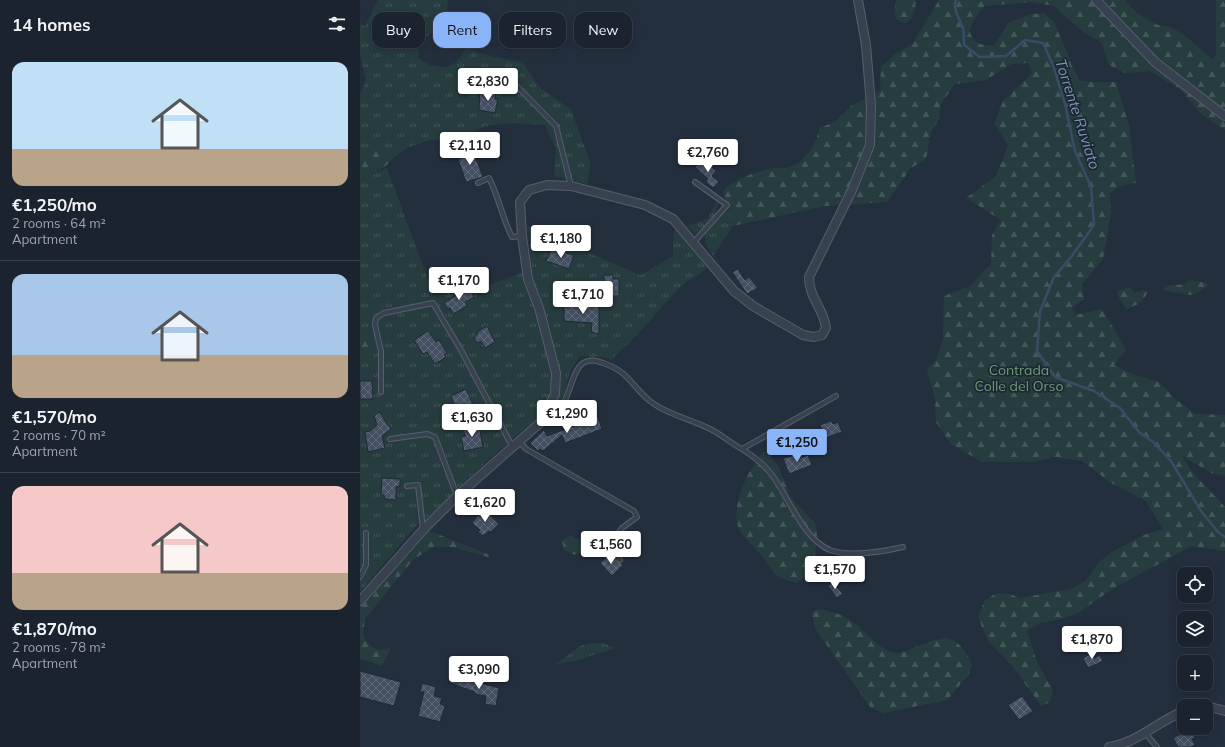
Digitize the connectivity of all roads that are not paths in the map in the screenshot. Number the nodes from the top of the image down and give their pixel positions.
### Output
1 (858, 0) edge
2 (1096, 0) edge
3 (499, 78) dead end
4 (1225, 116) edge
5 (695, 182) dead end
6 (478, 183) dead end
7 (571, 186) junction
8 (522, 236) junction
9 (694, 242) junction
10 (381, 392) dead end
11 (836, 396) dead end
12 (541, 422) junction
13 (390, 439) dead end
14 (519, 440) junction
15 (512, 446) junction
16 (742, 449) junction
17 (407, 486) dead end
18 (456, 496) junction
19 (423, 530) junction
20 (366, 533) dead end
21 (903, 547) dead end
22 (620, 560) dead end
23 (360, 577) edge
24 (360, 601) edge
25 (1213, 708) edge
26 (1225, 711) edge
27 (1177, 715) edge
28 (1146, 734) junction
29 (1109, 747) edge
30 (1157, 747) edge

1 - 9 street
2 - 4 street
3 - 7 lane
5 - 9 lane
6 - 8 lane
7 - 8 street
7 - 9 street
8 - 12 street
10 - 15 lane
11 - 16 lane
12 - 14 street
12 - 16 lane
13 - 18 lane
14 - 15 street
14 - 22 lane
15 - 18 street
16 - 21 lane
17 - 19 lane
18 - 19 street
19 - 24 street
20 - 23 lane
25 - 26 street
27 - 28 street
28 - 29 street
28 - 30 lane

